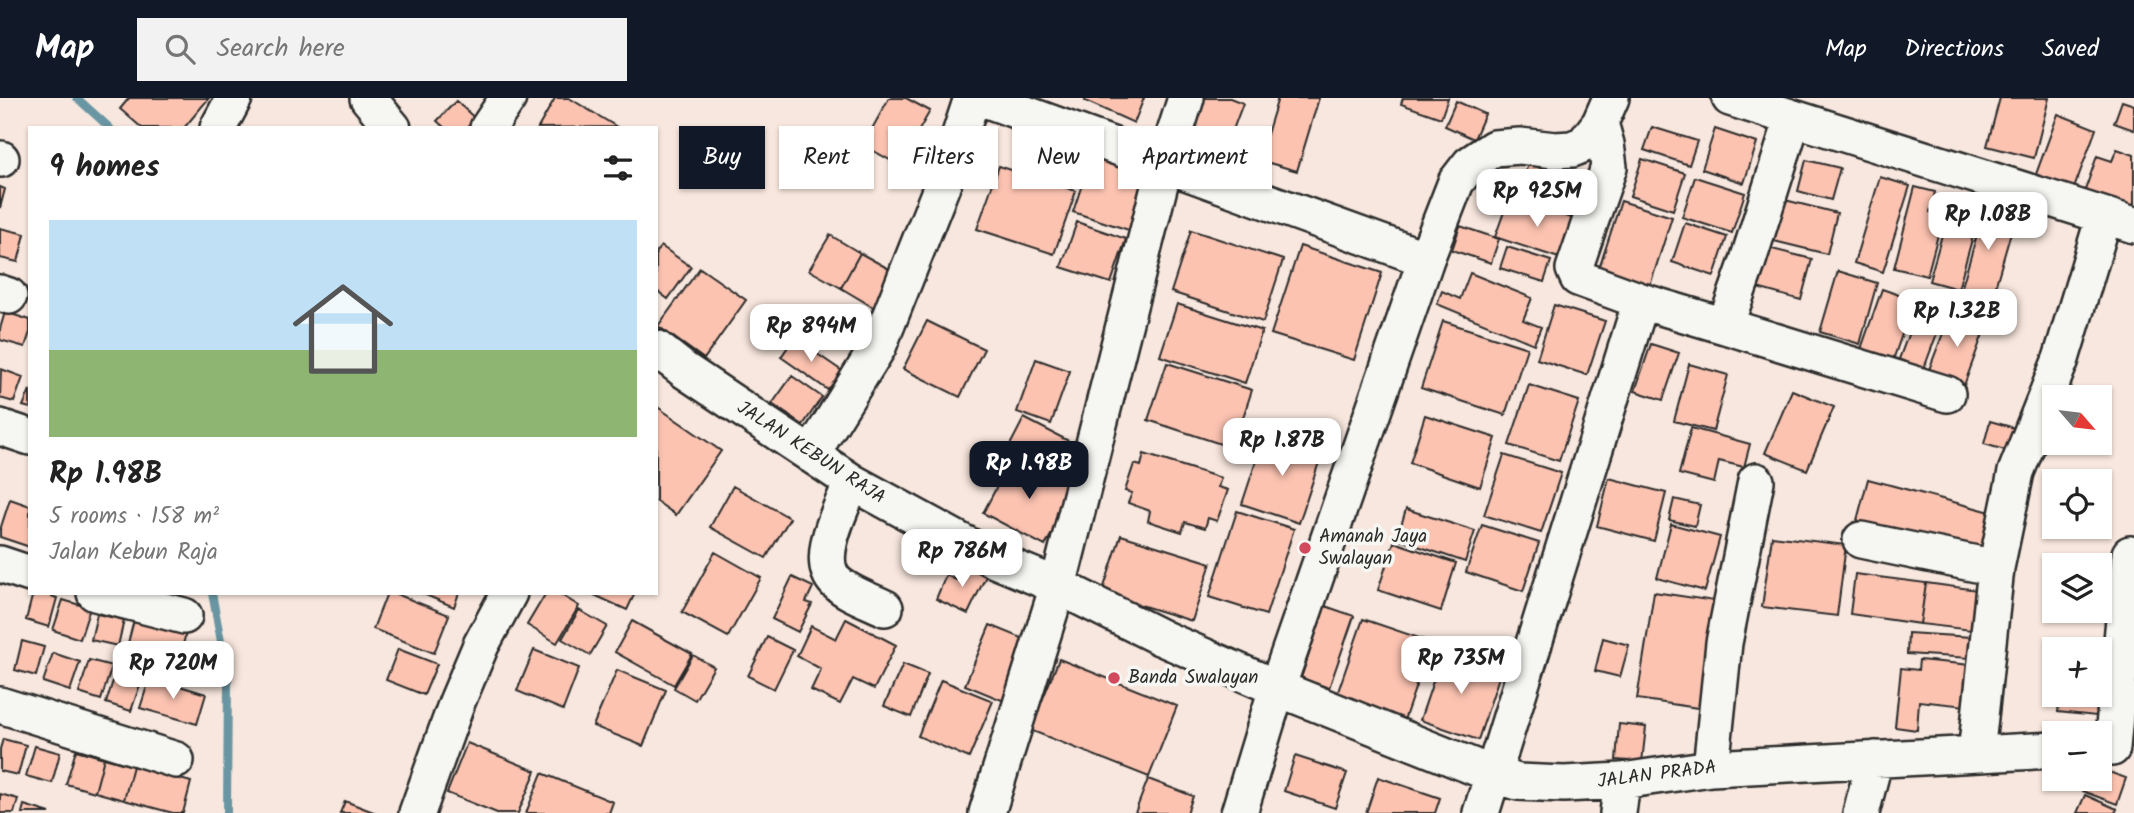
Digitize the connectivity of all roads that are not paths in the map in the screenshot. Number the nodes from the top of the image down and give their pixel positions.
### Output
1 (234, 98) edge
2 (368, 98) edge
3 (508, 98) edge
4 (972, 98) edge
5 (982, 98) edge
6 (1186, 98) edge
7 (1730, 98) edge
8 (1605, 110) edge
9 (1793, 118) junction
10 (219, 126) edge
11 (391, 126) edge
12 (489, 126) edge
13 (1177, 126) edge
14 (1118, 147) edge
15 (1159, 189) edge
16 (1234, 189) edge
17 (2119, 221) edge
18 (1426, 259) junction
19 (1641, 300) junction
20 (1725, 326) junction
21 (658, 350) edge
22 (1947, 394) dead end
23 (0, 427) edge
24 (28, 436) edge
25 (811, 455) junction
26 (1756, 481) dead end
27 (852, 482) junction
28 (1861, 540) dead end
29 (2130, 554) dead end
30 (0, 565) edge
31 (1996, 568) junction
32 (28, 573) edge
33 (1058, 586) junction
34 (103, 595) edge
35 (508, 595) edge
36 (885, 608) dead end
37 (184, 616) dead end
38 (1277, 688) junction
39 (0, 705) edge
40 (2115, 749) edge
41 (2042, 751) edge
42 (1976, 754) junction
43 (1875, 759) junction
44 (176, 760) dead end
45 (1712, 768) junction
46 (1492, 774) junction
47 (1620, 797) edge
48 (429, 810) edge
49 (987, 813) edge
50 (1240, 813) edge
51 (1481, 813) edge
52 (1861, 813) edge

1 - 10 street
2 - 11 street
3 - 12 street
4 - 25 street
5 - 14 street
6 - 13 street
7 - 9 street
8 - 18 street
8 - 19 street
9 - 17 street
9 - 20 street
15 - 33 street
16 - 18 street
17 - 31 street
18 - 38 street
19 - 20 street
19 - 46 street
20 - 22 street
21 - 25 street, JALAN KEBUN RAJA
23 - 24 street
25 - 27 street, JALAN KEBUN RAJA
26 - 45 street
27 - 33 street, JALAN KEBUN RAJA
27 - 36 street
28 - 31 street
29 - 40 street
30 - 32 street
31 - 42 street
33 - 38 street, JALAN KEBUN RAJA
33 - 49 street
34 - 37 street
35 - 48 street
38 - 46 street, JALAN PRADA
38 - 50 street
39 - 44 street
41 - 42 street, JALAN PRADA
42 - 43 street, JALAN PRADA
43 - 45 street, JALAN PRADA
43 - 52 street
45 - 47 street, JALAN PRADA
46 - 47 street, JALAN PRADA
46 - 51 street

